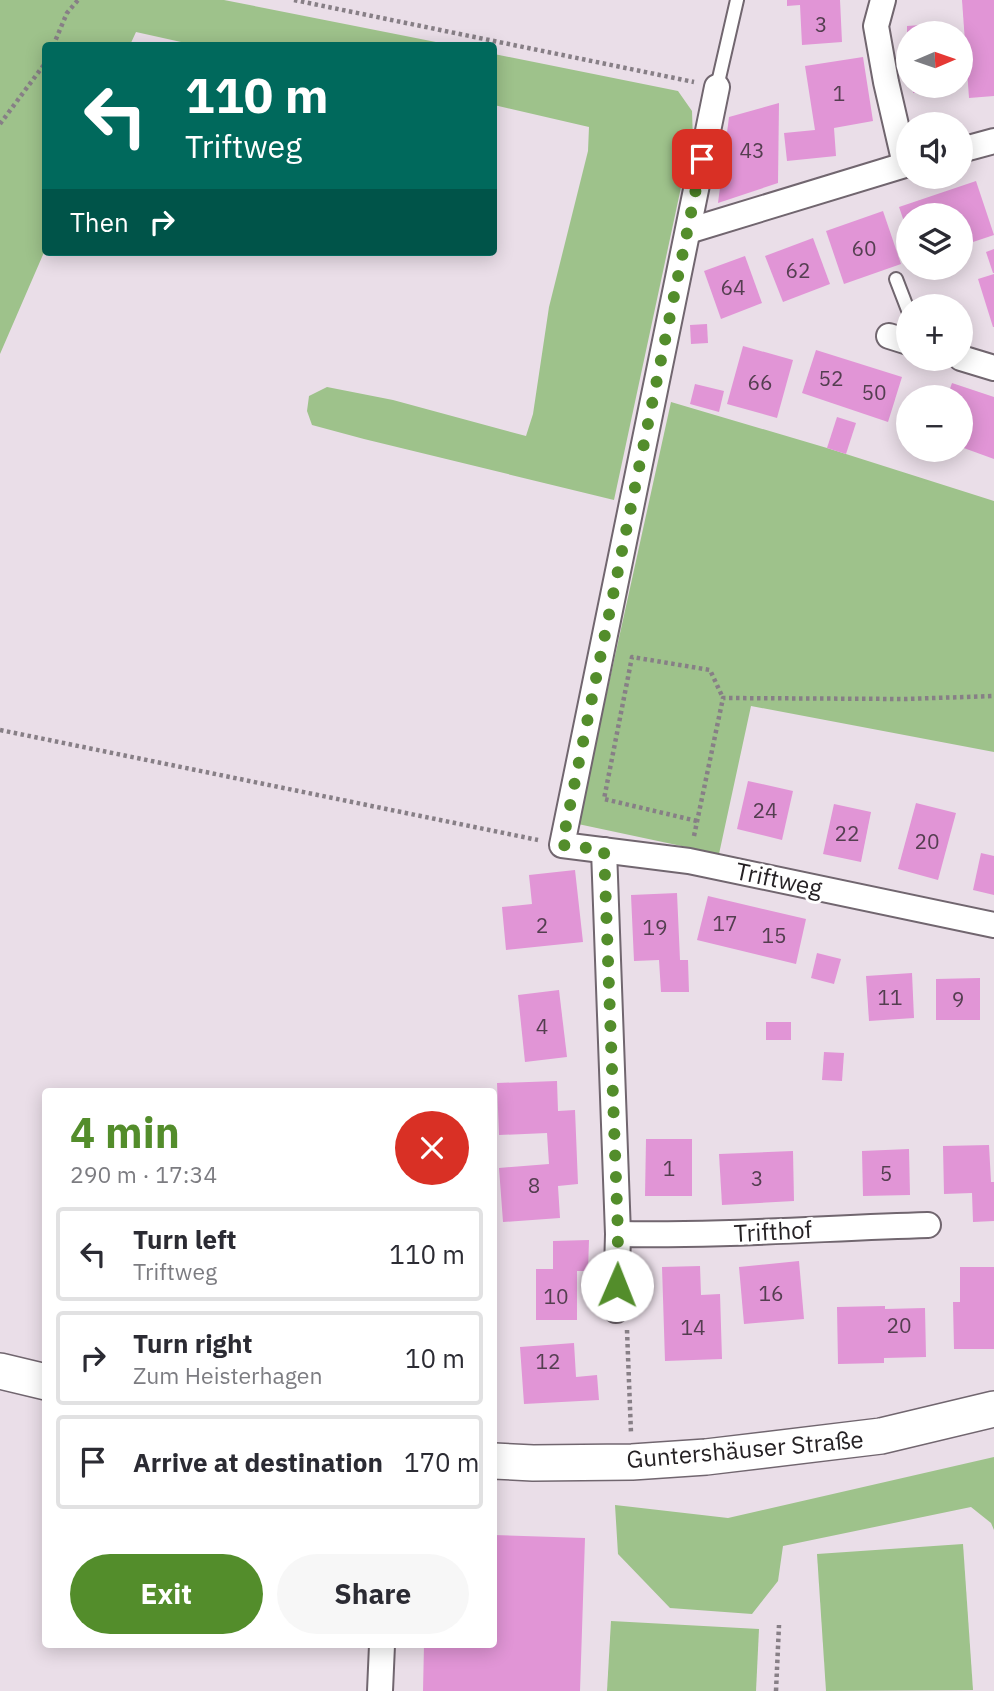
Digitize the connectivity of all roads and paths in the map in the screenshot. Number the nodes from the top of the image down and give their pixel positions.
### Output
1 (77, 0) edge
2 (294, 0) edge
3 (737, 0) edge
4 (883, 0) edge
5 (54, 42) edge
6 (42, 67) edge
7 (717, 87) junction
8 (896, 121) edge
9 (0, 124) edge
10 (994, 141) edge
11 (973, 147) edge
12 (896, 167) edge
13 (688, 231) junction
14 (973, 362) edge
15 (994, 368) edge
16 (994, 696) edge
17 (723, 698) junction
18 (0, 730) edge
19 (697, 821) junction
20 (562, 845) junction
21 (604, 850) junction
22 (690, 860) junction
23 (994, 925) edge
24 (928, 1225) dead end
25 (618, 1234) junction
26 (617, 1310) joint
27 (0, 1371) edge
28 (42, 1381) edge
29 (994, 1409) edge
30 (497, 1461) edge
31 (632, 1462) junction
32 (779, 1625) dead end
33 (382, 1648) edge
34 (380, 1691) edge
35 (776, 1691) edge

1 - 5 path
2 - 7 path
3 - 7 lane
4 - 8 street
6 - 9 path
7 - 13 street
10 - 11 street
12 - 13 street
13 - 20 street
14 - 15 street
16 - 17 path
17 - 19 path
17 - 19 path
18 - 20 path
19 - 22 path
20 - 21 street, Triftweg
21 - 22 street, Triftweg
21 - 25 street
22 - 23 street, Triftweg
24 - 25 street, Trifthof
25 - 26 street
26 - 31 path
27 - 28 street
29 - 31 street, Guntershäuser Straße
30 - 31 street, Guntershäuser Straße
32 - 35 path
33 - 34 street

